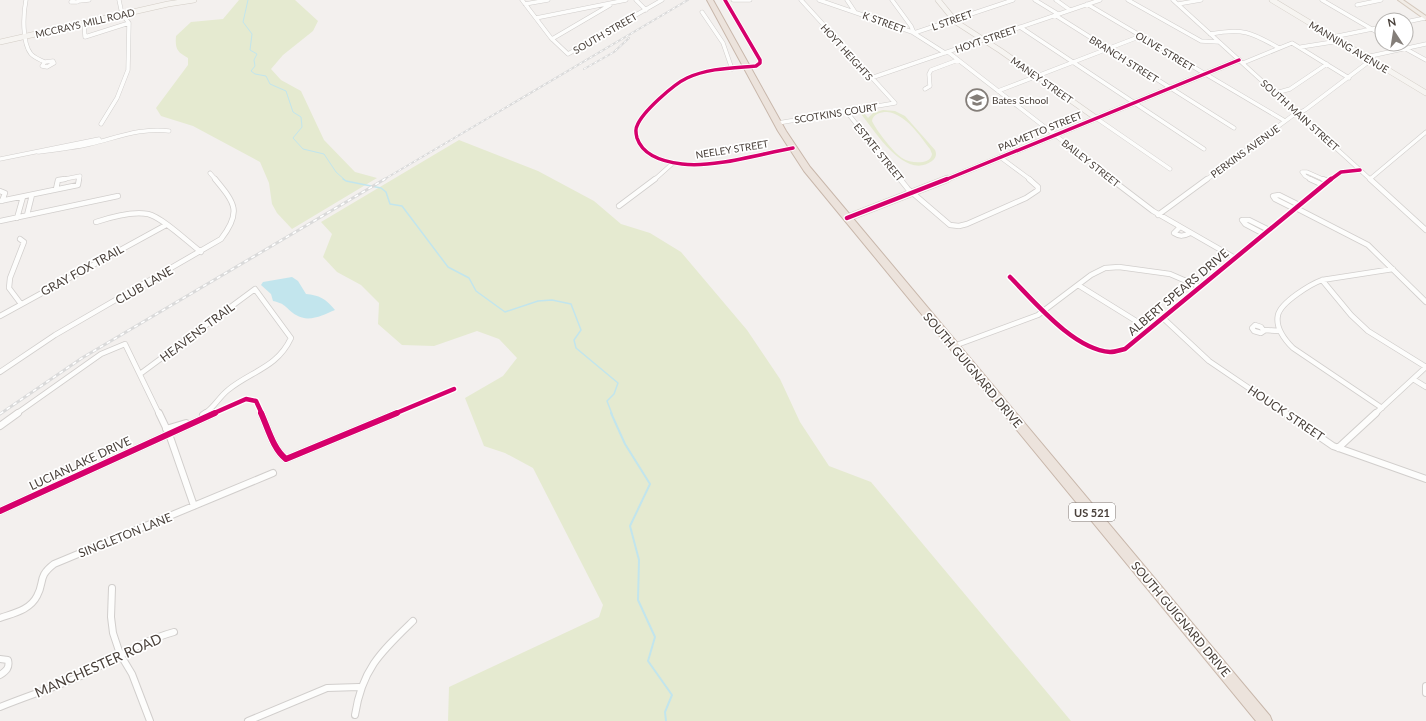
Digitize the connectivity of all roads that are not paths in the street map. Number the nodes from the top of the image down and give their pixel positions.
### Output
1 (26, 0) edge
2 (73, 0) edge
3 (89, 0) edge
4 (119, 0) edge
5 (194, 0) edge
6 (522, 0) edge
7 (548, 0) edge
8 (626, 0) edge
9 (636, 0) edge
10 (662, 0) edge
11 (710, 0) edge
12 (725, 0) edge
13 (733, 0) edge
14 (750, 0) edge
15 (801, 0) edge
16 (819, 0) edge
17 (847, 0) edge
18 (892, 0) edge
19 (938, 0) edge
20 (1013, 0) edge
21 (1035, 0) edge
22 (1056, 0) edge
23 (1100, 0) edge
24 (1128, 0) edge
25 (1173, 0) edge
26 (1200, 0) edge
27 (1272, 0) edge
28 (1322, 0) edge
29 (1381, 0) edge
30 (1400, 0) edge
31 (80, 1) edge
32 (1369, 1) edge
33 (613, 3) junction
34 (525, 4) junction
35 (1087, 4) junction
36 (1178, 4) junction
37 (1357, 5) dead end
38 (646, 10) junction
39 (1070, 10) junction
40 (702, 12) dead end
41 (855, 12) junction
42 (122, 14) junction
43 (1057, 15) junction
44 (536, 18) junction
45 (1426, 18) edge
46 (953, 20) junction
47 (1414, 20) edge
48 (84, 23) junction
49 (129, 23) junction
50 (1020, 27) junction
51 (1372, 29) joint
52 (914, 33) junction
53 (1210, 34) junction
54 (25, 36) junction
55 (1141, 36) junction
56 (1333, 37) junction
57 (552, 39) junction
58 (984, 40) junction
59 (1339, 41) junction
60 (0, 42) edge
61 (1219, 42) junction
62 (1426, 44) edge
63 (1301, 47) junction
64 (1414, 47) edge
65 (1279, 48) junction
66 (1107, 49) junction
67 (1391, 52) edge
68 (1411, 52) edge
69 (946, 53) junction
70 (1366, 57) junction
71 (958, 60) junction
72 (1371, 60) junction
73 (1426, 60) edge
74 (45, 62) dead end
75 (1074, 62) junction
76 (1241, 62) junction
77 (1327, 64) junction
78 (747, 67) junction
79 (732, 69) junction
80 (1204, 73) junction
81 (1037, 76) junction
82 (871, 78) junction
83 (1349, 78) junction
84 (1169, 87) junction
85 (925, 89) dead end
86 (998, 91) junction
87 (1426, 93) edge
88 (1276, 94) junction
89 (1134, 102) junction
90 (894, 103) joint
91 (846, 111) junction
92 (1298, 113) junction
93 (1096, 118) junction
94 (1285, 121) junction
95 (778, 123) junction
96 (101, 124) dead end
97 (1234, 128) dead end
98 (169, 131) dead end
99 (1425, 133) edge
100 (1054, 135) junction
101 (793, 148) junction
102 (1204, 149) dead end
103 (1000, 157) junction
104 (0, 159) edge
105 (673, 163) junction
106 (1170, 170) dead end
107 (1360, 170) junction
108 (210, 173) dead end
109 (1370, 179) junction
110 (1328, 181) junction
111 (1323, 185) junction
112 (56, 189) junction
113 (0, 191) edge
114 (912, 193) junction
115 (32, 195) junction
116 (118, 196) dead end
117 (23, 197) junction
118 (1, 201) edge
119 (619, 206) dead end
120 (1296, 207) junction
121 (27, 215) junction
122 (1158, 215) junction
123 (17, 216) junction
124 (0, 218) edge
125 (847, 218) junction
126 (0, 222) edge
127 (96, 222) dead end
128 (166, 225) junction
129 (1180, 227) junction
130 (1269, 230) junction
131 (1426, 230) edge
132 (1190, 233) junction
133 (1264, 234) junction
134 (20, 239) dead end
135 (201, 252) junction
136 (1236, 258) junction
137 (1393, 269) junction
138 (1010, 277) dead end
139 (1322, 280) junction
140 (1078, 285) junction
141 (1200, 287) junction
142 (1426, 302) edge
143 (21, 304) junction
144 (1043, 310) junction
145 (0, 316) edge
146 (1163, 318) junction
147 (1149, 330) junction
148 (1264, 330) dead end
149 (1280, 331) junction
150 (954, 346) junction
151 (1426, 367) edge
152 (0, 372) edge
153 (140, 374) junction
154 (1413, 379) junction
155 (1426, 386) edge
156 (454, 389) dead end
157 (1382, 408) junction
158 (0, 426) edge
159 (168, 432) junction
160 (1338, 448) junction
161 (273, 473) dead end
162 (1426, 479) edge
163 (194, 506) junction
164 (0, 512) edge
165 (112, 588) dead end
166 (0, 618) edge
167 (413, 621) dead end
168 (174, 632) dead end
169 (120, 654) junction
170 (0, 659) edge
171 (0, 675) edge
172 (1426, 686) edge
173 (360, 687) junction
174 (1426, 693) edge
175 (0, 707) edge
176 (355, 716) dead end
177 (150, 721) edge
178 (248, 721) edge
179 (1265, 721) edge

1 - 54 street
2 - 31 street
3 - 31 street
4 - 42 street
5 - 42 street, MCCRAYS MILL ROAD
6 - 34 street
7 - 34 street
8 - 33 street
9 - 38 street
10 - 38 street, SOUTH STREET
11 - 78 highway, SOUTH GUIGNARD DRIVE / US 521
12 - 78 street
13 - 14 street
15 - 82 street, HOYT HEIGHTS
16 - 41 street, K STREET
17 - 41 street
18 - 52 street
19 - 46 street, MANEY STREET
20 - 46 street, L STREET
21 - 43 street, BRANCH STREET
22 - 39 street
23 - 35 street, HOYT STREET
24 - 61 street
25 - 36 street, SOUTH MAIN STREET
26 - 36 street
27 - 56 street, MANNING AVENUE
28 - 51 street
29 - 32 street
30 - 45 main road
32 - 37 street
33 - 44 street
33 - 57 street
34 - 44 street
35 - 39 street, HOYT STREET
35 - 55 street, OLIVE STREET
36 - 53 street, SOUTH MAIN STREET
38 - 57 street, SOUTH STREET
39 - 43 street, HOYT STREET
40 - 79 street
41 - 52 street, K STREET
42 - 48 street, MCCRAYS MILL ROAD
42 - 49 street
43 - 50 street, HOYT STREET
43 - 66 street, BRANCH STREET
44 - 57 street
45 - 47 street
46 - 52 street, L STREET
46 - 58 street, MANEY STREET
48 - 49 street
48 - 54 street, MCCRAYS MILL ROAD
49 - 96 street
50 - 58 street, HOYT STREET
50 - 75 street
51 - 56 street
52 - 69 street, K STREET
53 - 61 street, SOUTH MAIN STREET
53 - 65 street
54 - 60 street, MCCRAYS MILL ROAD
54 - 74 street
55 - 66 street
55 - 80 street, OLIVE STREET
56 - 59 street, MANNING AVENUE
58 - 69 street, HOYT STREET
58 - 81 street, MANEY STREET
59 - 63 street
59 - 70 street, MANNING AVENUE
61 - 76 street, SOUTH MAIN STREET
62 - 64 street
63 - 65 street
63 - 77 street
65 - 76 street
66 - 75 street
66 - 84 street, BRANCH STREET
67 - 70 street
68 - 73 street
69 - 71 street, BAILEY STREET
69 - 82 street, HOYT STREET
70 - 72 street, MANNING AVENUE
71 - 85 street
71 - 86 street, BAILEY STREET
72 - 83 street, PERKINS AVENUE
72 - 87 street, MANNING AVENUE
75 - 81 street
75 - 89 street
76 - 80 street, PALMETTO STREET
76 - 88 street, SOUTH MAIN STREET
77 - 83 street
77 - 88 street
78 - 79 street
78 - 95 highway, SOUTH GUIGNARD DRIVE / US 521
79 - 105 street, NEELEY STREET
80 - 84 street, PALMETTO STREET
80 - 94 street, OLIVE STREET
81 - 86 street
81 - 93 street, MANEY STREET
82 - 90 street, HOYT HEIGHTS
83 - 92 street, PERKINS AVENUE
84 - 89 street, PALMETTO STREET
84 - 97 street, BRANCH STREET
86 - 100 street, BAILEY STREET
88 - 92 street, SOUTH MAIN STREET
89 - 93 street, PALMETTO STREET
89 - 102 street
90 - 91 street, SCOTKINS COURT
91 - 95 street, SCOTKINS COURT
91 - 114 street, ESTATE STREET
92 - 94 street, PERKINS AVENUE
92 - 107 street, SOUTH MAIN STREET
93 - 100 street, PALMETTO STREET
93 - 106 street, MANEY STREET
94 - 122 street, PERKINS AVENUE
95 - 101 highway, SOUTH GUIGNARD DRIVE / US 521
98 - 104 street
99 - 109 street
100 - 103 street, PALMETTO STREET
100 - 122 street, BAILEY STREET
101 - 105 street, NEELEY STREET
101 - 125 highway, SOUTH GUIGNARD DRIVE / US 521
103 - 114 street, PALMETTO STREET
103 - 114 street, ESTATE STREET
105 - 119 street
107 - 109 street, SOUTH MAIN STREET
107 - 110 street, ALBERT SPEARS DRIVE
108 - 135 street, CLUB LANE
109 - 131 street, SOUTH MAIN STREET
110 - 111 street, ALBERT SPEARS DRIVE
110 - 111 street
111 - 120 street, ALBERT SPEARS DRIVE
112 - 112 street
112 - 115 street
113 - 118 street
114 - 125 street, PALMETTO STREET
115 - 117 street
115 - 121 street
116 - 121 street
117 - 118 street
117 - 123 street
120 - 120 street
120 - 130 street, ALBERT SPEARS DRIVE
120 - 137 street
121 - 123 street
122 - 129 street, BAILEY STREET
123 - 124 street
123 - 126 street
125 - 150 highway, SOUTH GUIGNARD DRIVE / US 521
127 - 128 street
128 - 135 street
128 - 143 street, GRAY FOX TRAIL
129 - 132 street, BAILEY STREET
129 - 132 street, BAILEY STREET
130 - 133 street, ALBERT SPEARS DRIVE
130 - 133 street
132 - 136 street, BAILEY STREET
133 - 136 street, ALBERT SPEARS DRIVE
134 - 143 street
135 - 152 street, CLUB LANE
136 - 141 street, ALBERT SPEARS DRIVE
137 - 139 street
137 - 142 street
138 - 144 street, ALBERT SPEARS DRIVE
139 - 149 street
139 - 151 street
140 - 141 street
140 - 144 street
140 - 147 street
141 - 146 street, ALBERT SPEARS DRIVE
143 - 145 street, GRAY FOX TRAIL
144 - 147 street, ALBERT SPEARS DRIVE
144 - 150 street
146 - 147 street, ALBERT SPEARS DRIVE
146 - 160 street, HOUCK STREET
148 - 149 street
149 - 157 street
150 - 179 highway, SOUTH GUIGNARD DRIVE / US 521
151 - 154 street
153 - 158 street
153 - 159 street
153 - 159 street, HEAVENS TRAIL
154 - 155 street
154 - 157 street
156 - 159 street
157 - 160 street
159 - 163 street
159 - 164 street, LUCIANLAKE DRIVE
160 - 162 street, HOUCK STREET
161 - 163 street, SINGLETON LANE
163 - 166 street, SINGLETON LANE
165 - 169 street
167 - 173 street
168 - 169 street, MANCHESTER ROAD
169 - 175 street, MANCHESTER ROAD
169 - 177 street
170 - 171 street
172 - 174 street
173 - 176 street
173 - 178 street

